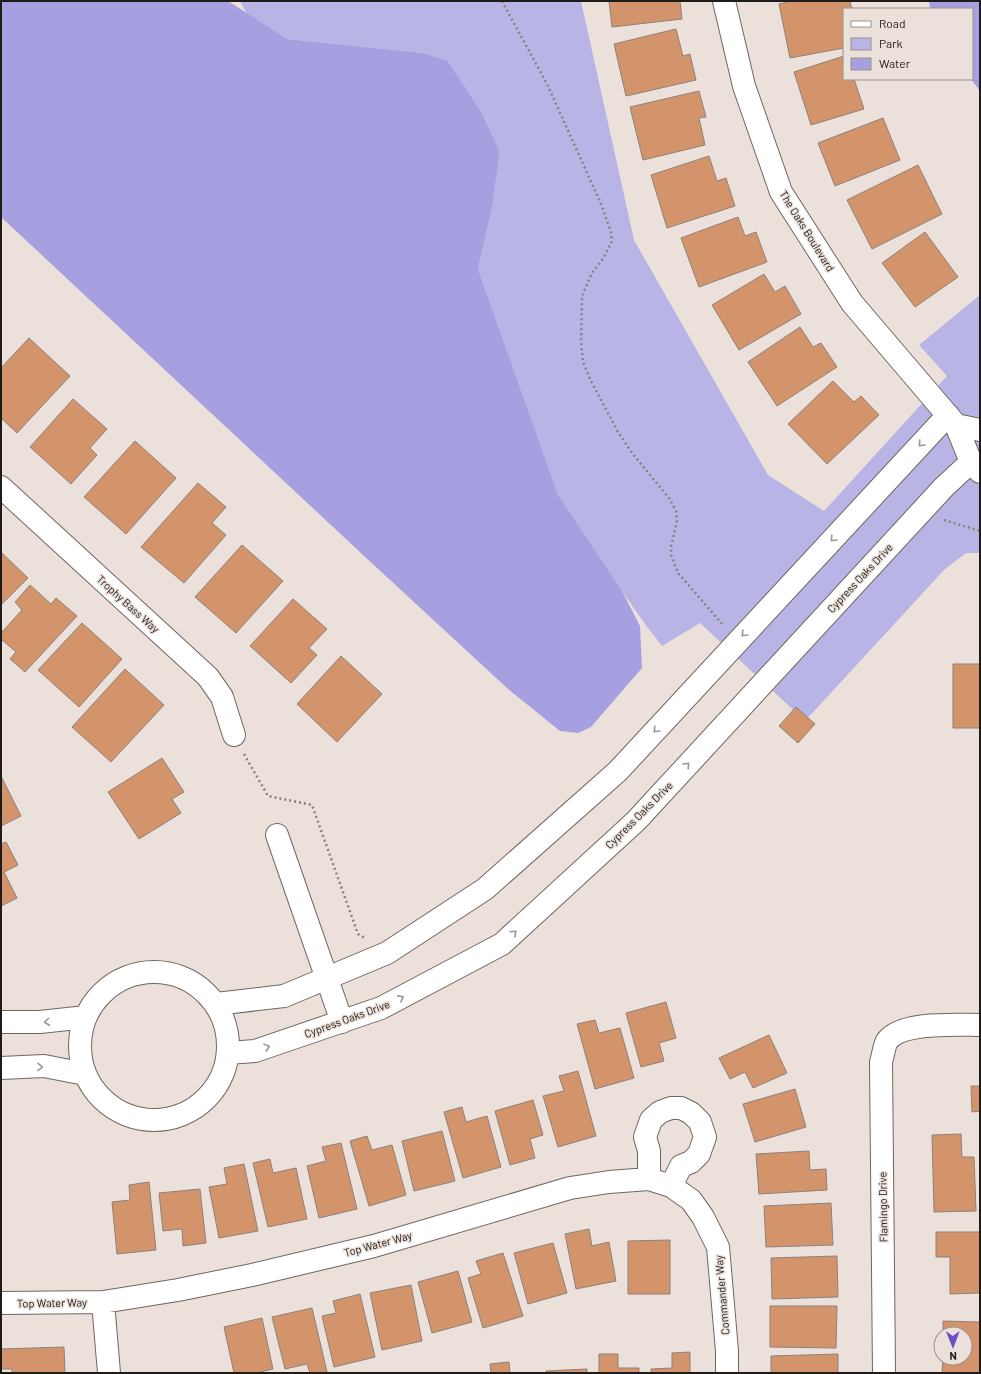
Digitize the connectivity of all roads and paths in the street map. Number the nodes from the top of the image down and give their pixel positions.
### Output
1 (502, 1) edge
2 (724, 1) edge
3 (952, 420) junction
4 (980, 430) edge
5 (975, 467) edge
6 (1, 488) edge
7 (920, 512) junction
8 (980, 532) edge
9 (738, 642) junction
10 (234, 735) joint
11 (277, 835) dead end
12 (387, 953) junction
13 (326, 978) junction
14 (216, 1004) junction
15 (86, 1017) junction
16 (1, 1022) edge
17 (342, 1022) junction
18 (980, 1025) edge
19 (228, 1054) junction
20 (1, 1068) edge
21 (85, 1074) junction
22 (649, 1179) junction
23 (670, 1186) junction
24 (104, 1302) junction
25 (1, 1303) edge
26 (109, 1373) edge
27 (727, 1373) edge
28 (884, 1373) edge

1 - 9 path
2 - 3 street, The Oaks Boulevard
3 - 4 street
3 - 5 street, The Oaks Boulevard
3 -> 9 street
5 - 7 street, Cypress Oaks Drive
6 - 10 street, Trophy Bass Way
7 - 8 path
17 -> 7 street, Cypress Oaks Drive
9 -> 12 street
10 - 12 path
11 - 13 street
12 - 13 street
13 - 14 street
13 - 17 street
14 - 15 street
14 - 19 street
15 -> 16 street
15 - 21 street
19 -> 17 street, Cypress Oaks Drive
18 - 28 street, Flamingo Drive
19 - 21 street
20 -> 21 street
22 - 23 street, Commander Way
22 - 23 street
22 - 24 street, Top Water Way
23 - 27 street, Commander Way
24 - 25 street, Top Water Way
24 - 26 street, Top Water Way

